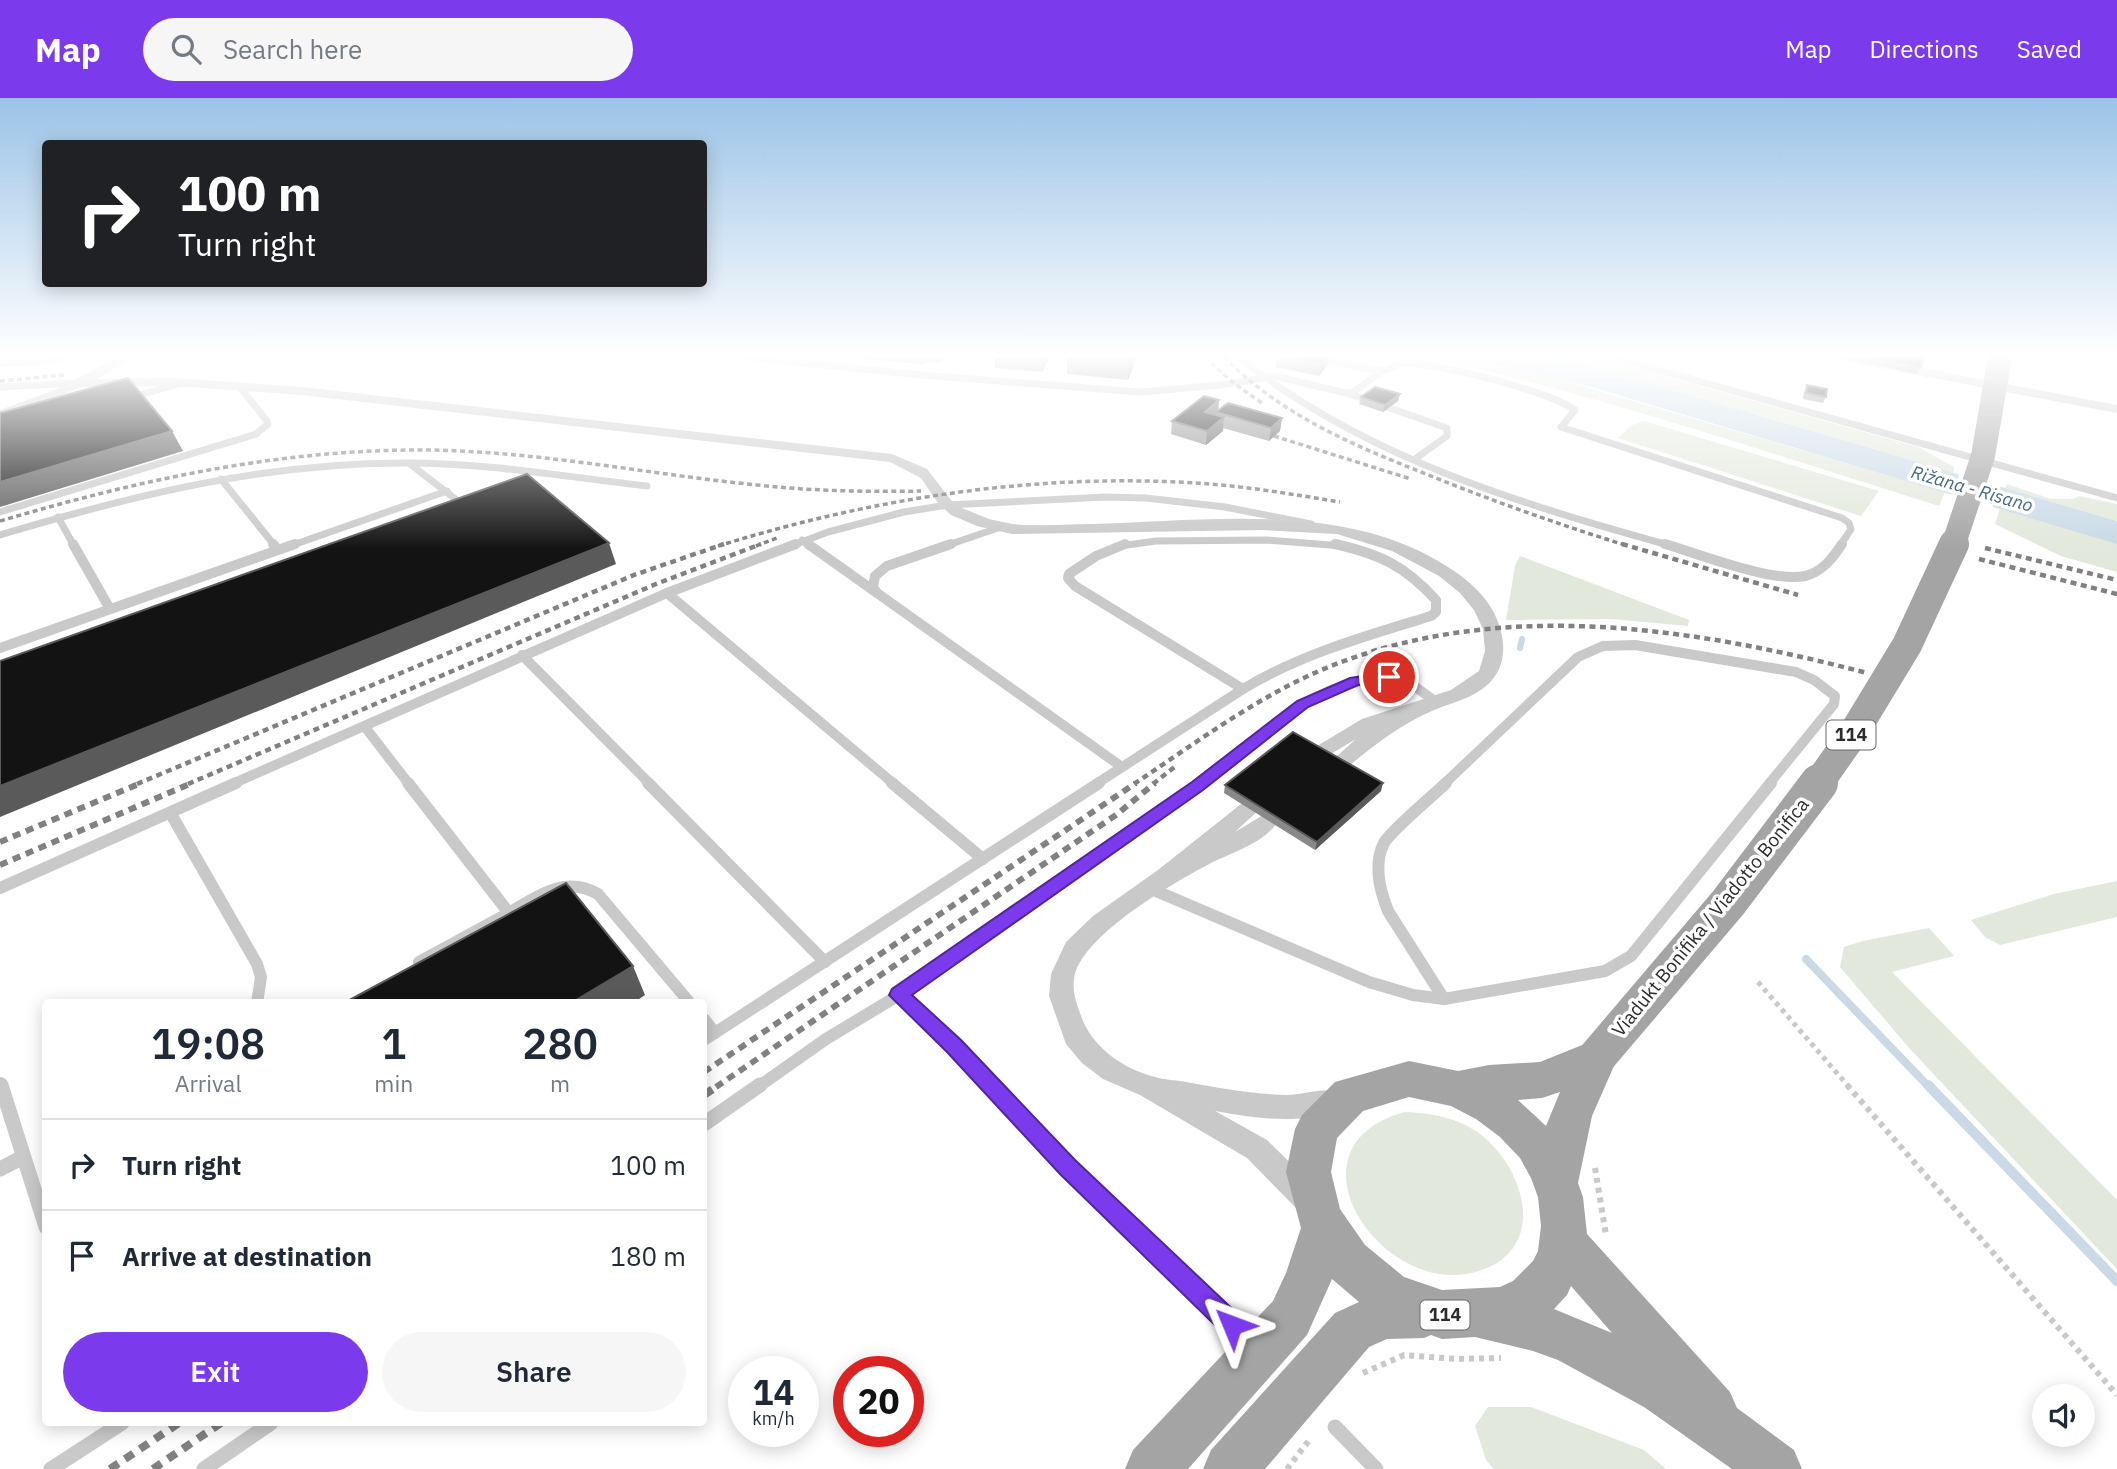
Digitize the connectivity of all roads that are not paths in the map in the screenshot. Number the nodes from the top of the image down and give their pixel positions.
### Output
1 (267, 421) edge
2 (556, 421) edge
3 (1331, 421) edge
4 (1427, 421) edge
5 (1566, 421) edge
6 (1841, 421) edge
7 (1992, 421) edge
8 (1415, 459) junction
9 (410, 463) junction
10 (221, 479) junction
11 (647, 486) dead end
12 (447, 491) junction
13 (2117, 498) edge
14 (947, 505) junction
15 (0, 512) edge
16 (455, 513) edge
17 (58, 517) junction
18 (1001, 527) junction
19 (1327, 528) junction
20 (0, 535) edge
21 (802, 540) junction
22 (278, 550) junction
23 (667, 593) junction
24 (877, 593) junction
25 (110, 609) junction
26 (0, 648) edge
27 (522, 655) junction
28 (1243, 689) junction
29 (1430, 704) junction
30 (365, 727) junction
31 (1319, 754) edge
32 (1337, 765) edge
33 (1122, 767) junction
34 (171, 814) junction
35 (1259, 815) edge
36 (982, 859) junction
37 (1157, 882) junction
38 (0, 888) edge
39 (509, 913) junction
40 (825, 962) junction
41 (404, 971) edge
42 (899, 995) junction
43 (258, 999) edge
44 (687, 999) edge
45 (1444, 999) junction
46 (709, 1037) edge
47 (1597, 1057) junction
48 (0, 1083) edge
49 (1149, 1087) junction
50 (1460, 1089) junction
51 (1343, 1099) junction
52 (707, 1122) edge
53 (23, 1157) junction
54 (0, 1169) edge
55 (1576, 1172) junction
56 (42, 1215) edge
57 (1318, 1217) junction
58 (1586, 1241) junction
59 (1232, 1325) dead end
60 (1475, 1329) junction
61 (117, 1426) edge
62 (267, 1426) edge
63 (1327, 1427) road end
64 (1757, 1455) edge
65 (51, 1469) edge
66 (204, 1469) edge
67 (1152, 1469) edge
68 (1230, 1469) edge
69 (1376, 1469) edge

1 - 15 lane
2 - 14 street
3 - 8 lane
4 - 8 lane
5 - 8 lane
6 - 13 lane
7 - 47 main road, Viadukt Bonifika / Viadotto Bonifica / 114, bridge
9 - 10 lane
9 - 11 lane
9 - 12 lane
10 - 17 lane
10 - 22 lane
12 - 16 lane
12 - 22 lane
14 - 18 street
14 - 19 lane
14 - 21 lane
17 - 20 lane
17 - 25 lane
18 - 19 street
18 - 24 lane
19 - 29 street
21 - 23 lane
21 - 24 lane
22 - 25 lane
23 - 27 lane
23 - 36 lane
24 - 33 lane
25 - 26 lane
27 - 30 lane
27 - 40 lane
28 - 28 lane
28 - 33 lane
29 - 31 street
29 - 32 street
29 - 42 lane
30 - 34 lane
30 - 39 lane
33 - 36 lane
34 - 38 lane
34 - 43 lane
35 - 37 street
36 - 40 lane
37 - 45 lane
37 - 49 street
39 - 41 lane
39 - 44 lane
40 - 46 lane
42 - 52 lane
42 - 59 lane
45 - 45 lane
47 - 50 main road, 114
47 - 55 main road, 114
48 - 53 lane
49 - 51 street
49 - 57 street
50 - 51 main road, 114
50 - 55 main road, 114
51 - 57 main road, 114
53 - 54 lane
53 - 56 lane
55 - 58 main road, 114
57 - 60 main road, 114
57 - 67 main road, 114
58 - 60 main road, 114
58 - 64 main road, 114
60 - 64 main road, 114
60 - 68 main road, 114
61 - 65 lane
62 - 66 lane
63 - 69 lane

